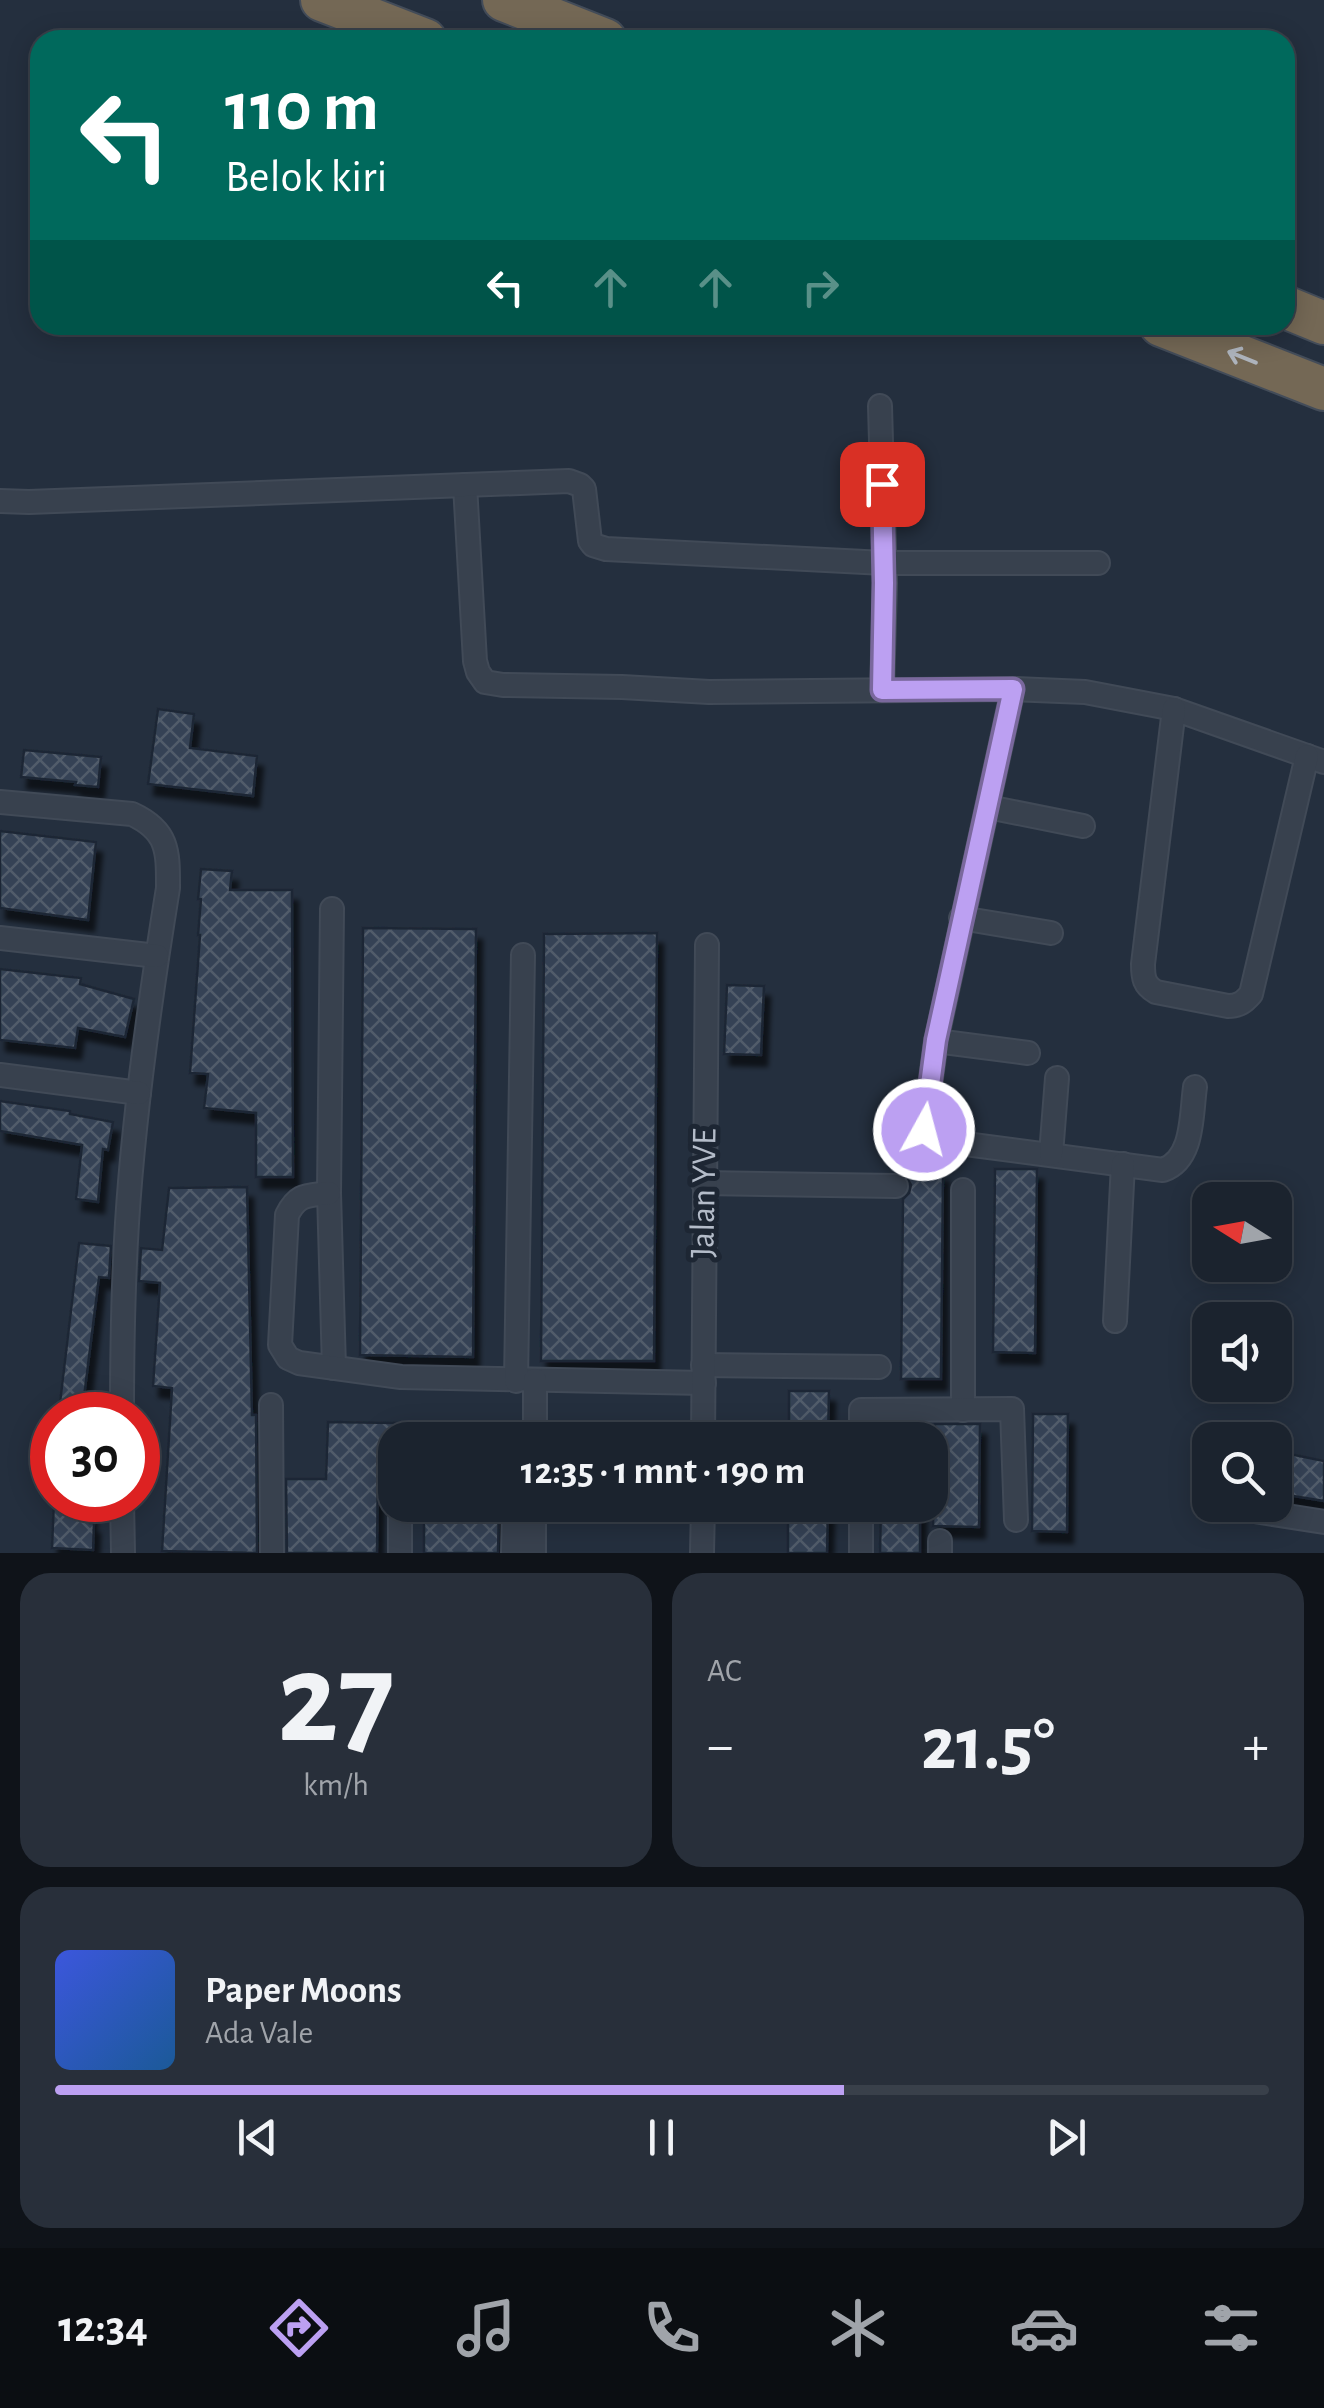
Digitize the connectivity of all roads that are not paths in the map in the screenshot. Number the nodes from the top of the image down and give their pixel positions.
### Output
1 (322, 0) edge
2 (504, 0) edge
3 (399, 30) edge
4 (580, 30) edge
5 (1295, 311) edge
6 (1324, 323) edge
7 (1185, 335) edge
8 (1324, 390) edge
9 (880, 406) dead end
10 (465, 485) junction
11 (0, 501) edge
12 (884, 563) junction
13 (1098, 563) dead end
14 (1013, 689) junction
15 (882, 690) junction
16 (1174, 709) junction
17 (1316, 759) edge
18 (0, 802) edge
19 (988, 807) junction
20 (1083, 826) dead end
21 (332, 909) dead end
22 (961, 918) junction
23 (1051, 933) dead end
24 (0, 938) edge
25 (706, 945) dead end
26 (524, 954) dead end
27 (157, 956) junction
28 (936, 1040) junction
29 (1028, 1052) dead end
30 (0, 1075) edge
31 (1058, 1078) dead end
32 (1195, 1086) dead end
33 (139, 1092) junction
34 (1051, 1154) junction
35 (1123, 1164) junction
36 (704, 1182) junction
37 (896, 1186) dead end
38 (963, 1190) dead end
39 (329, 1193) junction
40 (1115, 1321) dead end
41 (879, 1367) dead end
42 (334, 1368) junction
43 (703, 1374) junction
44 (526, 1380) junction
45 (122, 1392) edge
46 (271, 1405) dead end
47 (964, 1410) junction
48 (532, 1422) edge
49 (704, 1422) edge
50 (861, 1422) edge
51 (1292, 1517) edge
52 (1016, 1520) dead end
53 (122, 1522) edge
54 (400, 1522) edge
55 (514, 1522) edge
56 (534, 1522) edge
57 (703, 1522) edge
58 (861, 1522) edge
59 (1324, 1522) edge
60 (123, 1553) edge
61 (272, 1553) edge
62 (400, 1553) edge
63 (513, 1553) edge
64 (534, 1553) edge
65 (702, 1553) edge
66 (861, 1553) edge

1 - 3 highway
2 - 4 highway
5 - 6 highway
8 -> 7 highway
9 - 12 street
10 - 11 street
10 - 12 street
10 - 15 street
12 - 13 street
12 - 15 street
14 - 15 street
14 - 16 street
14 - 19 street
16 - 17 street
16 - 17 street
18 - 27 street
19 - 20 street
19 - 22 street
21 - 39 street
22 - 23 street
22 - 28 street
24 - 27 street
25 - 36 street, Jalan YVE
26 - 44 street
27 - 33 street
28 - 29 street
28 - 34 street
30 - 33 street
31 - 34 street
32 - 35 street
33 - 45 street
34 - 35 street
35 - 40 street
36 - 37 street
36 - 43 street, Jalan YVE
38 - 47 street
39 - 42 street
39 - 42 street
41 - 43 street
42 - 44 street
43 - 44 street
43 - 49 street, Jalan YVE
44 - 48 street
46 - 61 street
47 - 50 street
47 - 52 street
51 - 59 street
53 - 60 street
54 - 62 street
55 - 63 street
56 - 64 street
57 - 65 street
58 - 66 street

